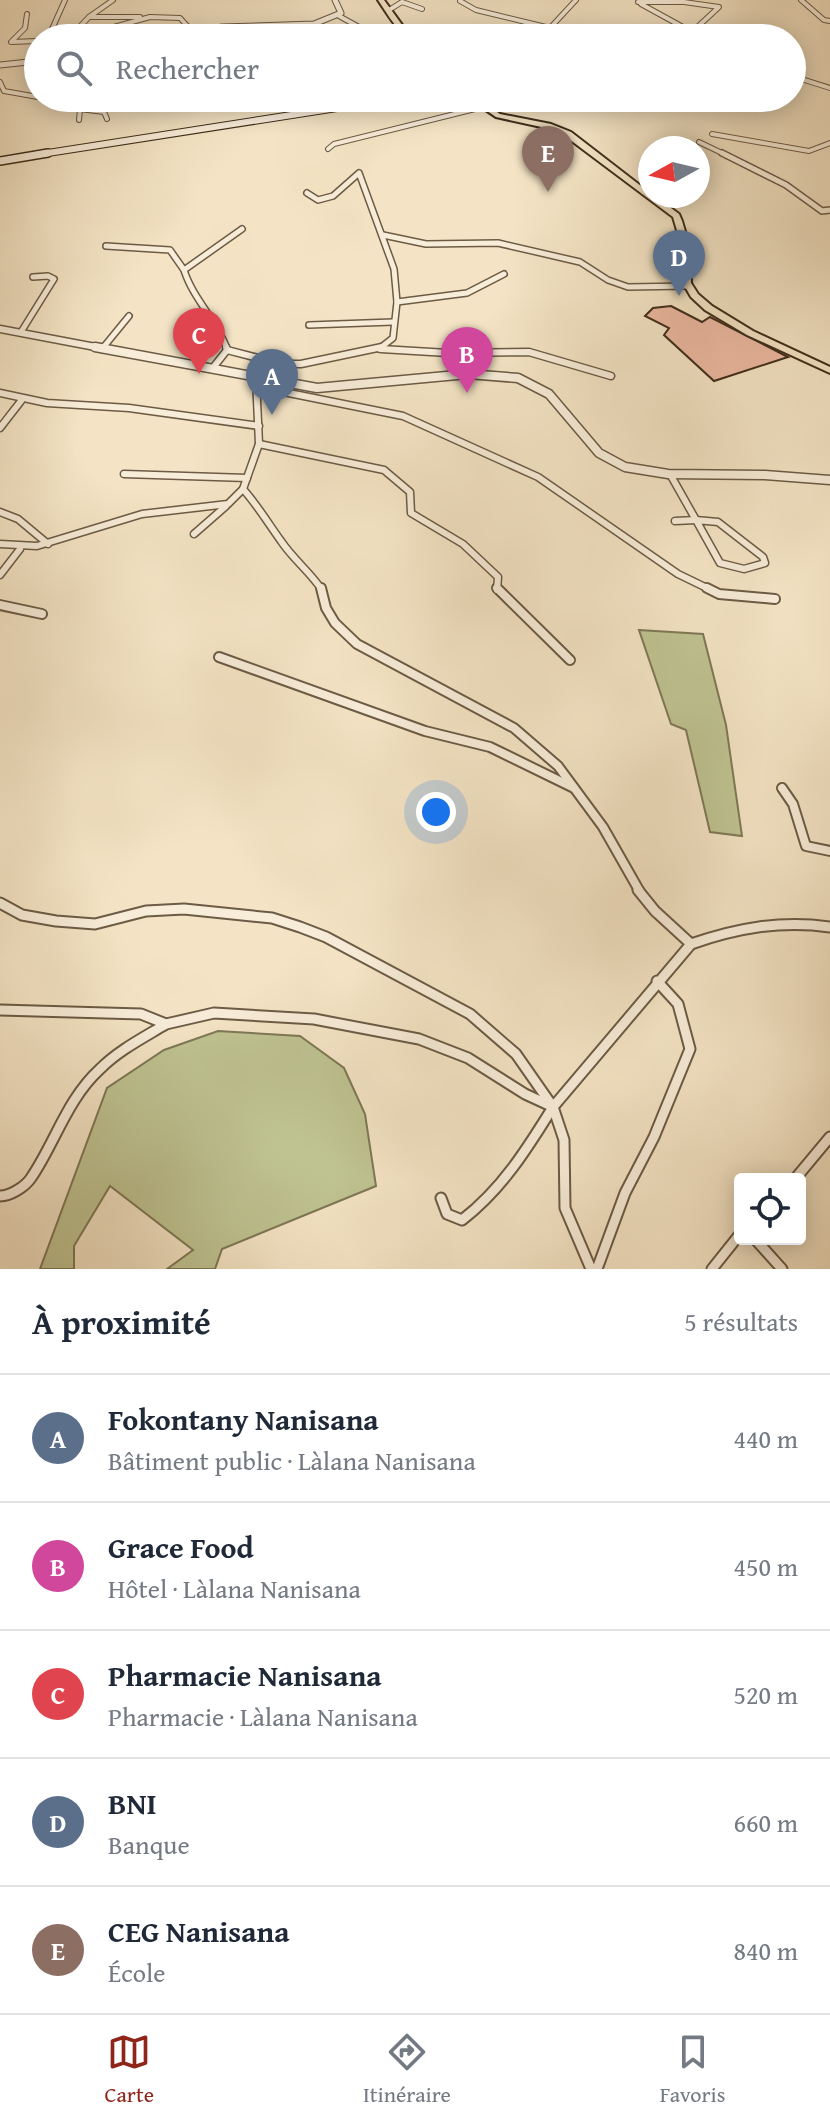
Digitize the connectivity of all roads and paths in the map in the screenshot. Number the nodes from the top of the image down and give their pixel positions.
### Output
1 (65, 0) edge
2 (113, 0) edge
3 (335, 0) edge
4 (381, 0) edge
5 (576, 0) edge
6 (801, 0) edge
7 (460, 1) edge
8 (637, 1) edge
9 (422, 9) dead end
10 (389, 10) junction
11 (27, 14) dead end
12 (339, 16) junction
13 (89, 17) junction
14 (150, 17) junction
15 (830, 21) edge
16 (26, 24) edge
17 (54, 24) edge
18 (83, 24) edge
19 (124, 24) edge
20 (186, 24) edge
21 (301, 24) edge
22 (354, 24) edge
23 (399, 24) edge
24 (534, 24) edge
25 (554, 24) edge
26 (678, 24) edge
27 (701, 24) edge
28 (24, 29) edge
29 (24, 42) edge
30 (24, 62) edge
31 (0, 65) edge
32 (806, 80) edge
33 (0, 83) edge
34 (830, 88) edge
35 (24, 94) edge
36 (80, 112) edge
37 (104, 112) edge
38 (312, 112) edge
39 (463, 112) edge
40 (491, 112) edge
41 (107, 119) dead end
42 (79, 120) dead end
43 (712, 134) dead end
44 (830, 143) edge
45 (710, 147) edge
46 (328, 149) dead end
47 (0, 161) edge
48 (307, 193) dead end
49 (830, 210) edge
50 (242, 229) dead end
51 (383, 235) junction
52 (106, 246) dead end
53 (184, 270) junction
54 (504, 274) dead end
55 (33, 277) dead end
56 (687, 286) junction
57 (397, 302) junction
58 (129, 316) dead end
59 (393, 322) junction
60 (309, 325) dead end
61 (0, 329) edge
62 (21, 332) junction
63 (102, 349) junction
64 (379, 349) junction
65 (227, 350) junction
66 (212, 369) junction
67 (830, 370) edge
68 (611, 376) dead end
69 (257, 382) junction
70 (0, 393) edge
71 (21, 401) junction
72 (259, 426) junction
73 (0, 428) edge
74 (259, 444) junction
75 (124, 474) dead end
76 (670, 474) junction
77 (247, 478) junction
78 (830, 480) edge
79 (243, 489) junction
80 (228, 504) junction
81 (0, 512) edge
82 (698, 520) junction
83 (675, 521) dead end
84 (194, 534) dead end
85 (0, 544) edge
86 (48, 544) junction
87 (20, 549) junction
88 (0, 575) edge
89 (775, 599) dead end
90 (0, 605) edge
91 (42, 614) dead end
92 (219, 657) dead end
93 (570, 660) dead end
94 (782, 788) dead end
95 (576, 789) junction
96 (830, 851) edge
97 (0, 903) edge
98 (830, 927) edge
99 (691, 944) junction
100 (657, 981) junction
101 (0, 1010) edge
102 (166, 1024) junction
103 (553, 1107) junction
104 (830, 1137) edge
105 (800, 1173) edge
106 (0, 1196) edge
107 (441, 1198) dead end
108 (734, 1242) edge
109 (760, 1245) edge
110 (594, 1269) edge
111 (712, 1269) edge
112 (782, 1269) edge

1 - 17 street
2 - 13 street
3 - 12 street
4 - 10 main road
5 - 25 street
6 - 15 street
7 - 24 street
8 - 26 street
8 - 27 street
9 - 10 street
10 - 23 main road
11 - 16 street
12 - 21 street
12 - 22 street
13 - 14 street
13 - 18 street
14 - 19 street
14 - 20 street
28 - 29 street
30 - 31 street
32 - 34 street
33 - 35 street
36 - 42 street
37 - 41 street
38 - 47 main road
39 - 46 street
40 - 56 main road
43 - 44 street
45 - 49 street
48 - 51 street
50 - 53 street
51 - 56 street
51 - 57 street
52 - 53 street
53 - 65 street
54 - 57 street
55 - 62 street
56 - 67 main road
57 - 59 street
58 - 63 street
59 - 60 street
59 - 64 street
61 - 62 street
62 - 63 street
63 - 66 street
64 - 65 street
64 - 68 street
65 - 66 street
66 - 69 street
69 - 72 street
69 - 76 street
69 - 89 street
70 - 71 street
71 - 72 street
71 - 73 street
72 - 74 street
74 - 77 street
74 - 93 street
75 - 77 street
76 - 78 street
76 - 82 street
77 - 79 street
79 - 80 street
79 - 95 street
80 - 84 street
80 - 86 street
81 - 86 street
82 - 82 street
82 - 83 street
85 - 87 street
86 - 87 street
87 - 88 street
90 - 91 street
92 - 95 street
94 - 96 street
95 - 99 street
97 - 103 street
98 - 99 street
99 - 100 street
100 - 103 street
100 - 110 street
101 - 102 street
102 - 103 street
102 - 106 street
103 - 107 street
103 - 110 street
104 - 105 street
108 - 111 street
109 - 112 street

